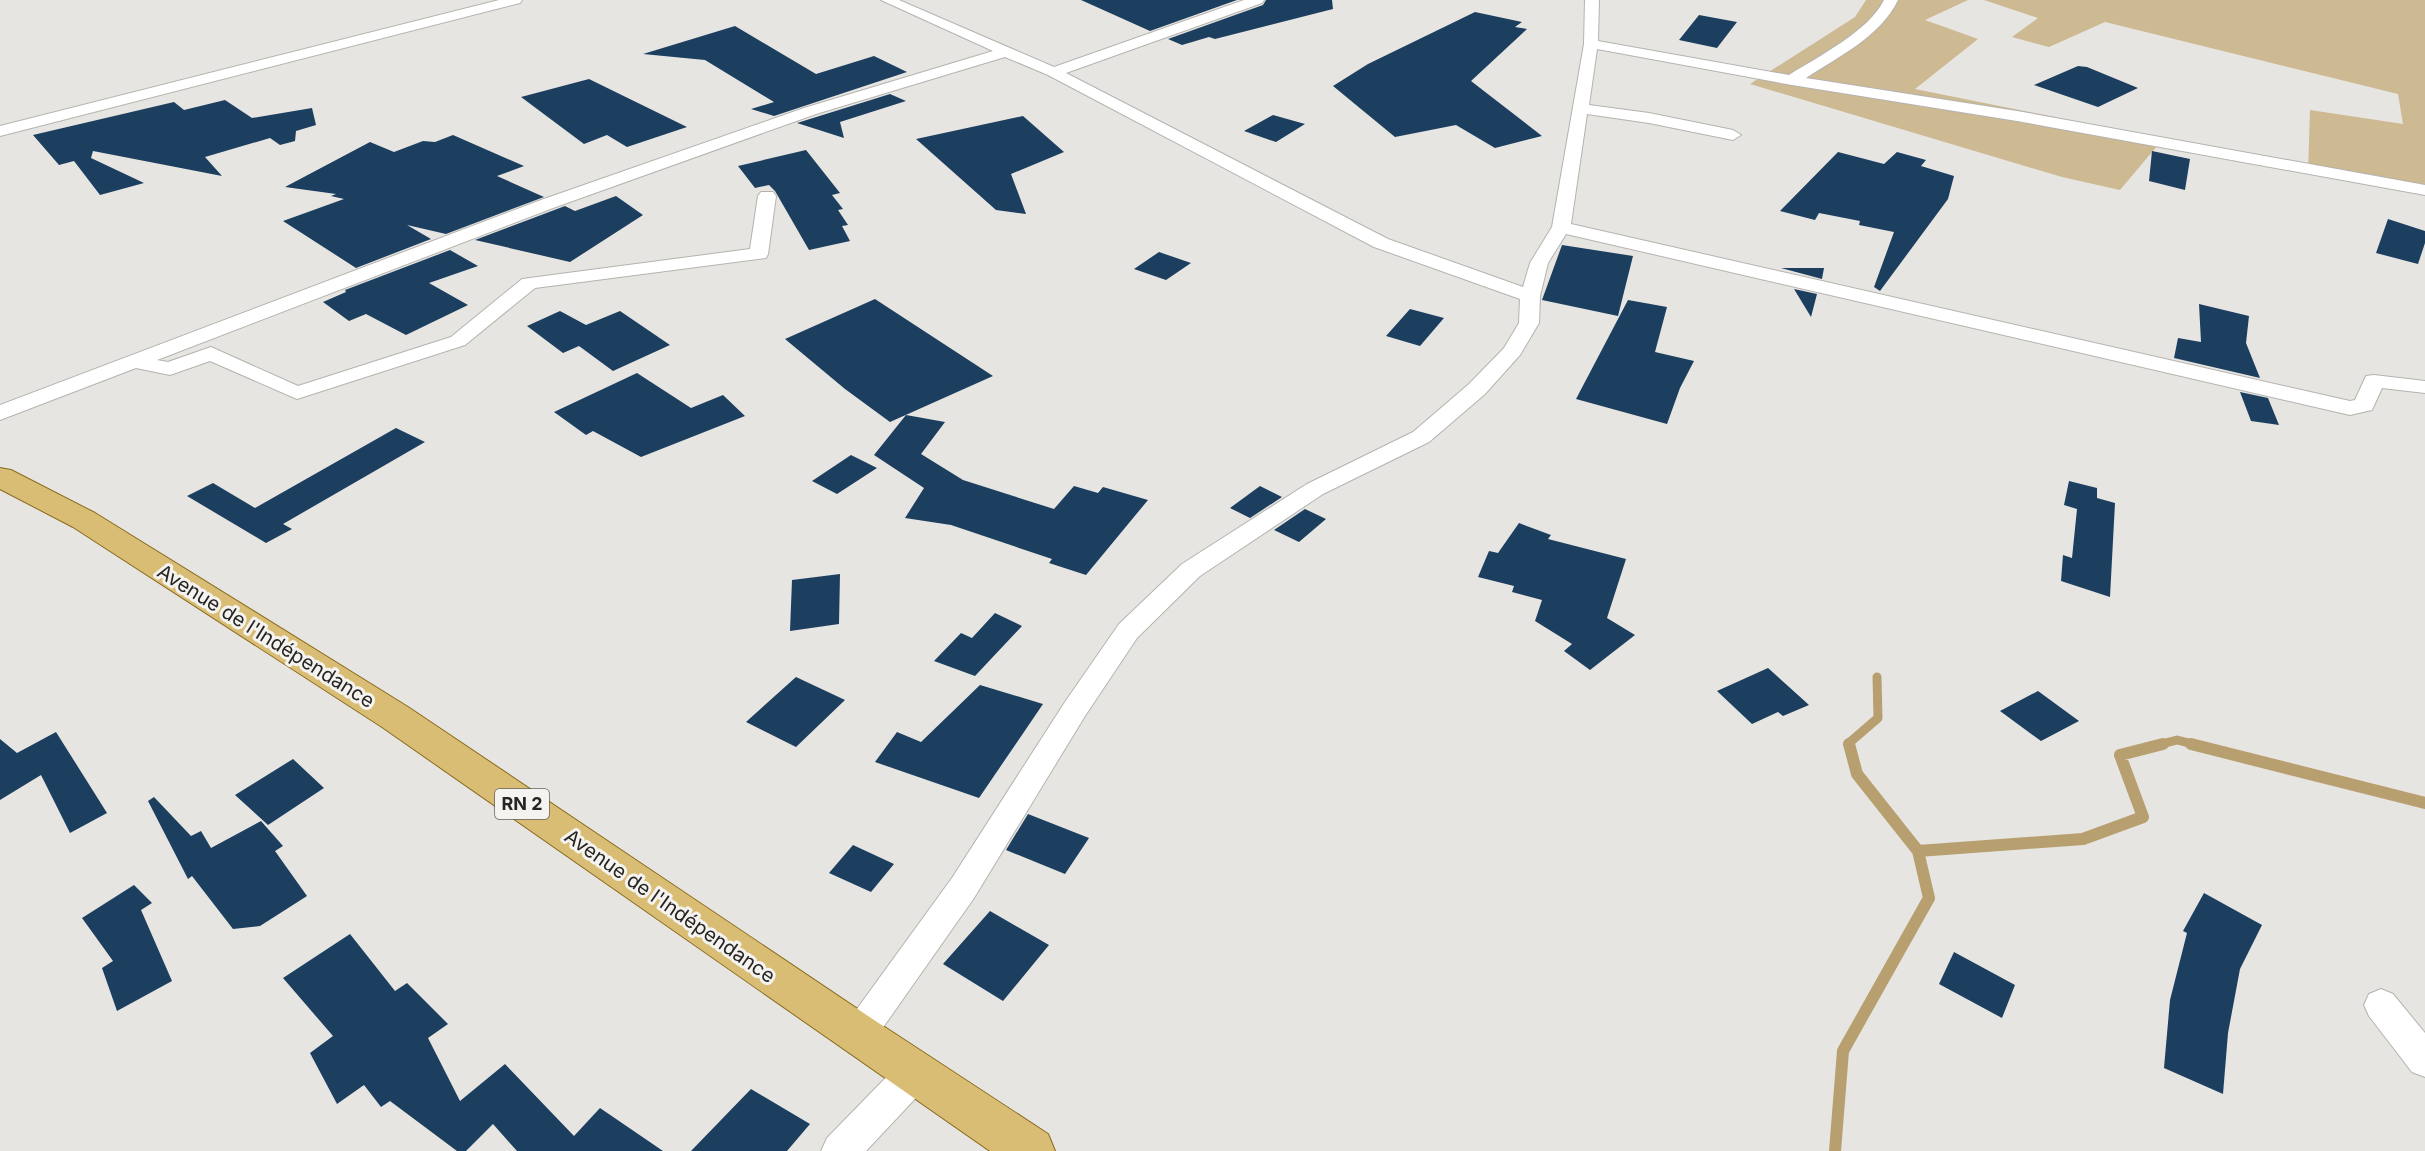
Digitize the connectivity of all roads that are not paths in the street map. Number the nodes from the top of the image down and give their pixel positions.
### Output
1 (515, 0) edge
2 (888, 0) edge
3 (1257, 0) edge
4 (1592, 0) edge
5 (1891, 0) edge
6 (1591, 44) junction
7 (1005, 52) junction
8 (1053, 72) junction
9 (1792, 80) junction
10 (1582, 109) junction
11 (0, 131) edge
12 (1733, 135) dead end
13 (2425, 190) edge
14 (767, 196) dead end
15 (1561, 227) junction
16 (1530, 296) junction
17 (135, 362) junction
18 (2425, 387) edge
19 (0, 413) edge
20 (0, 477) edge
21 (2380, 1005) dead end
22 (858, 1035) junction
23 (2425, 1060) edge
24 (916, 1072) junction
25 (840, 1151) edge
26 (1031, 1151) edge

1 - 11 street
2 - 7 street
3 - 8 street
4 - 6 street
5 - 9 street
6 - 9 street
6 - 10 street
7 - 8 street
7 - 17 street
8 - 16 street
9 - 13 street
10 - 12 street
10 - 15 street
14 - 17 street
15 - 16 street
15 - 18 street
16 - 22 street
17 - 19 street
20 - 22 main road, Avenue de l'Indépendance / RN 2
21 - 23 street
22 - 24 main road, Avenue de l'Indépendance / RN 2
24 - 25 street
24 - 26 main road, Avenue de l'Indépendance / RN 2

